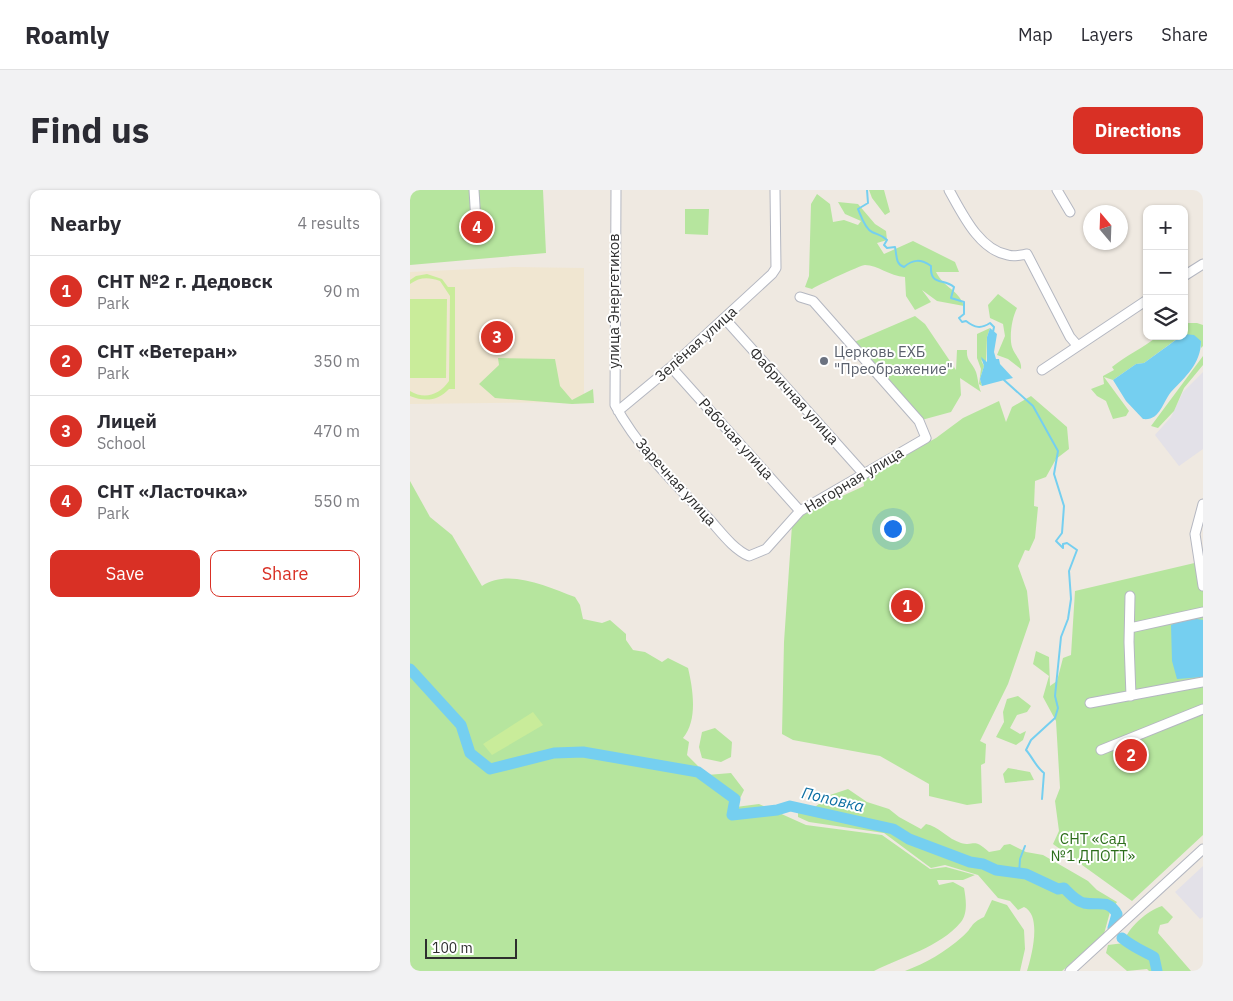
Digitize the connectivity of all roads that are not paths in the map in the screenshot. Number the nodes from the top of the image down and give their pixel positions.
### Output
1 (474, 190) edge
2 (616, 190) edge
3 (775, 190) edge
4 (949, 190) edge
5 (1057, 190) edge
6 (1070, 212) dead end
7 (477, 238) dead end
8 (1203, 264) edge
9 (1188, 273) edge
10 (800, 297) dead end
11 (1143, 303) edge
12 (725, 319) junction
13 (1077, 345) junction
14 (672, 367) junction
15 (1042, 370) dead end
16 (618, 412) junction
17 (863, 473) junction
18 (1203, 504) edge
19 (800, 511) junction
20 (738, 550) joint
21 (1203, 586) edge
22 (1130, 596) dead end
23 (1203, 612) edge
24 (1130, 628) junction
25 (1203, 682) edge
26 (1131, 696) junction
27 (1090, 703) dead end
28 (1203, 709) edge
29 (1101, 750) dead end
30 (1203, 849) edge
31 (1070, 971) edge

1 - 7 street
2 - 16 street, улица Энергетиков
3 - 12 street, Зелёная улица
4 - 13 street
5 - 6 street
8 - 9 street
10 - 17 street, Нагорная улица
11 - 13 street
12 - 14 street, Зелёная улица
12 - 17 street, Фабричная улица
13 - 15 street
14 - 16 street, Зелёная улица
14 - 19 street, Рабочая улица
16 - 20 street, Заречная улица
17 - 19 street, Нагорная улица
18 - 21 street
19 - 20 street, Нагорная улица
22 - 24 street
23 - 24 street
24 - 26 street
25 - 26 street
26 - 27 street
28 - 29 street
30 - 31 street

